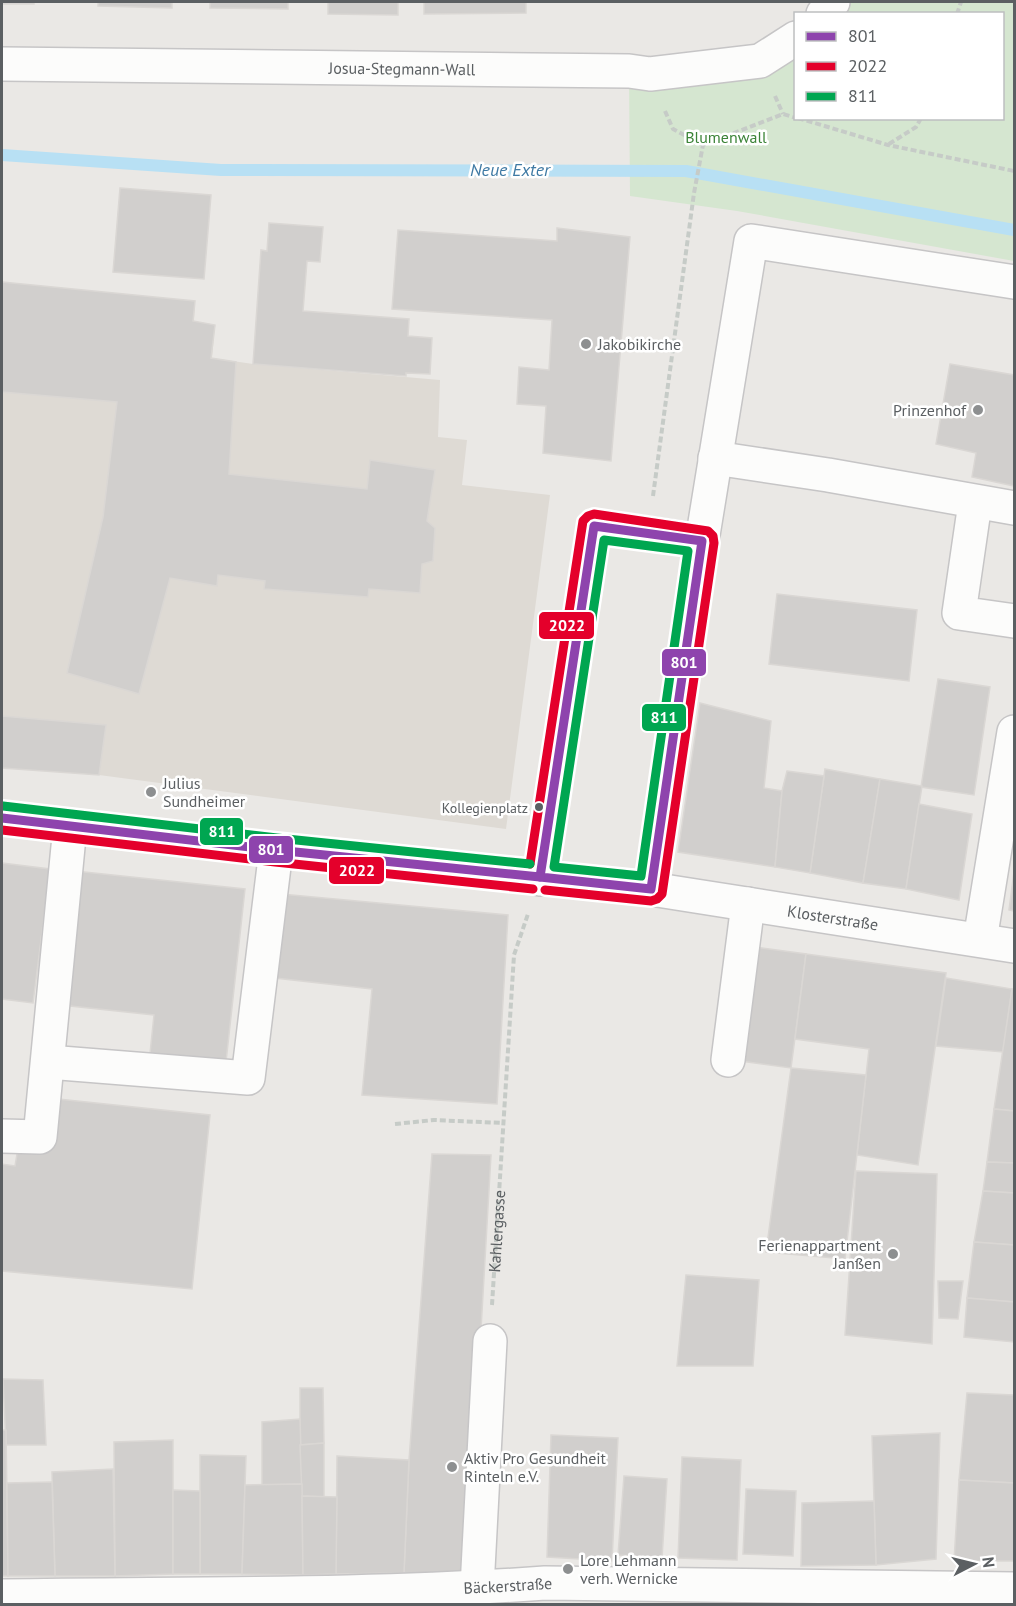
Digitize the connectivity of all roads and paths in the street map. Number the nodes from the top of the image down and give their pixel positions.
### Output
1 (794, 39) edge
2 (2, 64) edge
3 (650, 74) junction
4 (794, 117) edge
5 (804, 120) edge
6 (920, 120) edge
7 (703, 145) junction
8 (888, 145) junction
9 (1014, 171) edge
10 (1014, 282) edge
11 (715, 458) junction
12 (975, 503) junction
13 (1014, 508) edge
14 (648, 532) junction
15 (702, 541) junction
16 (1014, 621) edge
17 (1014, 732) edge
18 (2, 818) edge
19 (70, 826) junction
20 (276, 850) junction
21 (540, 879) junction
22 (651, 889) junction
23 (748, 904) junction
24 (980, 940) junction
25 (1014, 946) edge
26 (728, 1060) dead end
27 (48, 1062) junction
28 (504, 1123) junction
29 (395, 1124) dead end
30 (2, 1136) edge
31 (490, 1341) joint
32 (477, 1588) junction
33 (1014, 1589) edge
34 (2, 1596) edge

1 - 3 street, Josua-Stegmann-Wall
2 - 3 street, Josua-Stegmann-Wall
3 - 7 path
4 - 7 path
5 - 8 path
6 - 8 path
7 - 14 path
8 - 9 path
10 - 11 street
11 - 12 street
11 - 15 street
12 - 13 street
12 - 16 street
14 - 15 street
14 - 21 street
15 - 22 street
17 - 24 street
18 - 19 street, Klosterstraße
19 - 20 street, Klosterstraße
19 - 27 street
20 - 21 street, Klosterstraße
20 - 27 street
21 - 22 street, Klosterstraße
21 - 28 path, Kahlergasse
22 - 23 street, Klosterstraße
23 - 24 street, Klosterstraße
23 - 26 street
24 - 25 street, Klosterstraße
27 - 30 street
28 - 29 path
28 - 31 path, Kahlergasse
31 - 32 street
32 - 33 street, Bäckerstraße
32 - 34 street, Bäckerstraße

